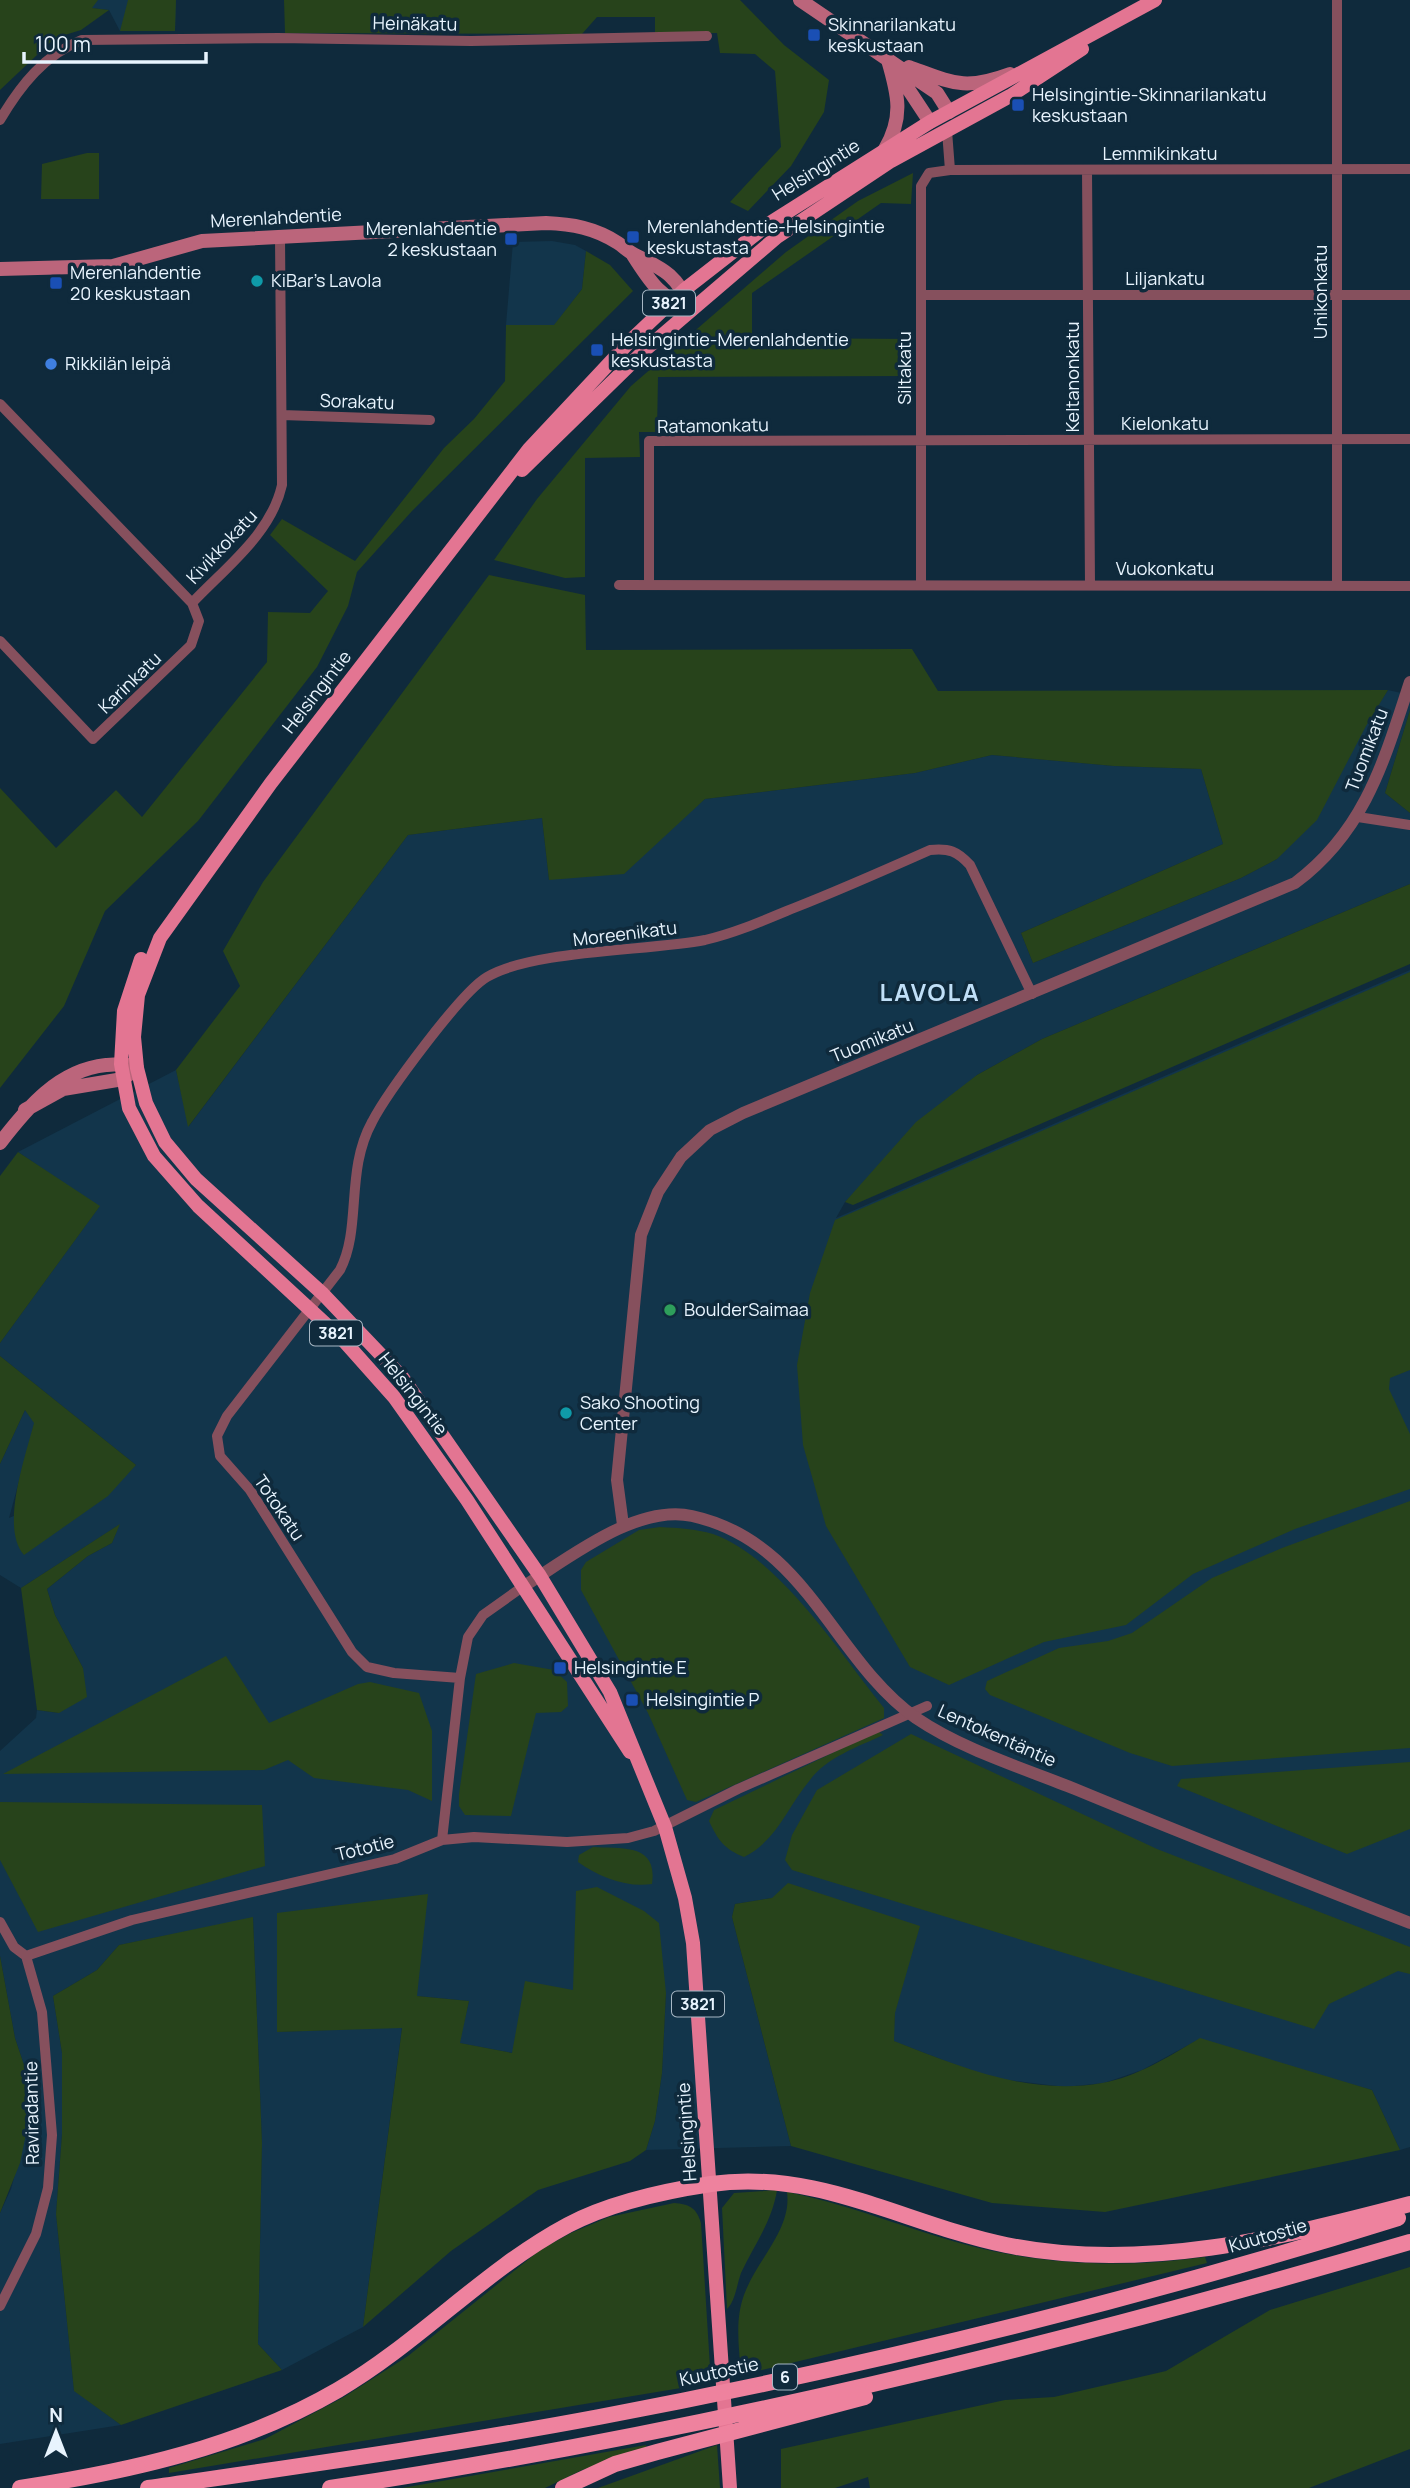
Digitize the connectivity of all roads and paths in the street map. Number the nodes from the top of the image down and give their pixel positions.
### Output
1 (800, 0) edge
2 (1155, 0) edge
3 (1337, 0) edge
4 (707, 36) dead end
5 (1048, 58) junction
6 (888, 60) junction
7 (948, 112) junction
8 (0, 120) edge
9 (930, 122) junction
10 (947, 131) junction
11 (885, 149) junction
12 (1337, 169) junction
13 (1410, 169) edge
14 (950, 170) junction
15 (1087, 170) junction
16 (280, 237) junction
17 (633, 255) junction
18 (0, 269) edge
19 (684, 290) junction
20 (1089, 294) junction
21 (920, 295) junction
22 (1336, 295) junction
23 (1410, 295) edge
24 (671, 302) junction
25 (692, 309) junction
26 (0, 404) edge
27 (282, 415) junction
28 (430, 420) dead end
29 (1338, 439) junction
30 (1410, 439) edge
31 (1089, 440) junction
32 (921, 441) junction
33 (491, 500) junction
34 (619, 585) dead end
35 (649, 585) junction
36 (921, 585) junction
37 (1090, 585) junction
38 (1337, 585) junction
39 (1410, 586) edge
40 (192, 603) junction
41 (0, 641) edge
42 (1410, 681) edge
43 (1358, 817) junction
44 (1410, 825) edge
45 (178, 911) junction
46 (1032, 994) junction
47 (137, 1068) junction
48 (122, 1071) junction
49 (0, 1143) edge
50 (323, 1294) junction
51 (311, 1310) junction
52 (623, 1525) junction
53 (540, 1576) junction
54 (521, 1588) junction
55 (460, 1678) junction
56 (927, 1706) dead end
57 (909, 1712) junction
58 (647, 1780) junction
59 (665, 1827) junction
60 (442, 1840) junction
61 (0, 1922) edge
62 (1410, 1923) edge
63 (26, 1956) junction
64 (710, 2184) junction
65 (1410, 2204) edge
66 (1410, 2214) edge
67 (1410, 2242) edge
68 (0, 2306) edge
69 (1070, 2338) junction
70 (20, 2488) edge
71 (148, 2488) edge
72 (330, 2488) edge
73 (563, 2488) edge
74 (730, 2488) edge

1 - 6 main road
2 - 5 main road, Helsingintie / 3821
2 - 10 main road, Helsingintie / 3821
3 - 12 street, Unikonkatu
4 - 8 street, Heinäkatu
5 - 6 main road
5 - 7 main road, Helsingintie / 3821
6 - 7 main road
6 - 9 main road
6 - 11 main road
7 - 9 main road, Helsingintie / 3821
7 - 10 main road
9 - 10 main road
9 - 11 main road, Helsingintie / 3821
10 - 14 street
10 - 25 main road, Helsingintie / 3821
11 - 19 main road, Helsingintie / 3821
12 - 13 street, Lemmikinkatu
12 - 15 street, Lemmikinkatu
12 - 22 street, Unikonkatu
14 - 15 street, Lemmikinkatu
14 - 21 street, Siltakatu
15 - 20 street, Keltanonkatu
16 - 17 main road, Merenlahdentie
16 - 18 main road, Merenlahdentie
16 - 27 street, Kivikkokatu
17 - 19 main road, Merenlahdentie
17 - 24 main road, Merenlahdentie
19 - 24 main road, Helsingintie / 3821
19 - 25 main road, Merenlahdentie
20 - 21 street, Liljankatu
20 - 22 street, Liljankatu
20 - 31 street, Keltanonkatu
21 - 32 street, Siltakatu
22 - 23 street, Liljankatu
22 - 29 street, Unikonkatu
24 - 25 main road, Merenlahdentie
24 - 33 main road, Helsingintie / 3821
25 - 33 main road, Helsingintie / 3821
26 - 40 street, Kivikkokatu
27 - 28 street, Sorakatu
27 - 40 street, Kivikkokatu
29 - 30 street, Kielonkatu
29 - 31 street, Kielonkatu
29 - 38 street, Unikonkatu
31 - 32 street, Kielonkatu
31 - 37 street, Keltanonkatu
32 - 35 street, Ratamonkatu
32 - 36 street, Siltakatu
33 - 45 main road, Helsingintie / 3821
34 - 35 street
35 - 36 street
36 - 37 street, Vuokonkatu
37 - 38 street, Vuokonkatu
38 - 39 street, Vuokonkatu
40 - 41 street, Karinkatu
42 - 43 street, Tuomikatu
43 - 44 street
43 - 46 street, Tuomikatu
45 - 47 main road, Helsingintie / 3821
45 - 48 main road, Helsingintie / 3821
46 - 50 street, Moreenikatu
46 - 52 street, Tuomikatu
47 - 48 main road
47 - 50 main road, Helsingintie / 3821
48 - 49 main road
48 - 51 main road, Helsingintie / 3821
50 - 51 street, Totokatu
50 - 53 main road, Helsingintie / 3821
51 - 54 main road, Helsingintie / 3821
51 - 55 street, Totokatu
52 - 53 street, Lentokentäntie
52 - 57 street, Lentokentäntie
53 - 54 street, Lentokentäntie
53 - 58 main road, Helsingintie / 3821
54 - 55 street
54 - 58 main road, Helsingintie / 3821
55 - 60 street
56 - 57 street, Tototie
57 - 59 street, Tototie
57 - 62 street, Lentokentäntie
58 - 59 main road, Helsingintie / 3821
59 - 60 street, Tototie
59 - 64 main road, Helsingintie / 3821
60 - 63 street, Tototie
61 - 63 street, Raviradantie
63 - 68 street, Raviradantie
64 - 65 highway
64 - 70 highway
64 - 74 main road, Helsingintie / 3821
66 - 71 highway, Kuutostie / 6
67 - 69 highway, 6
69 - 72 highway, 6
69 - 73 highway

